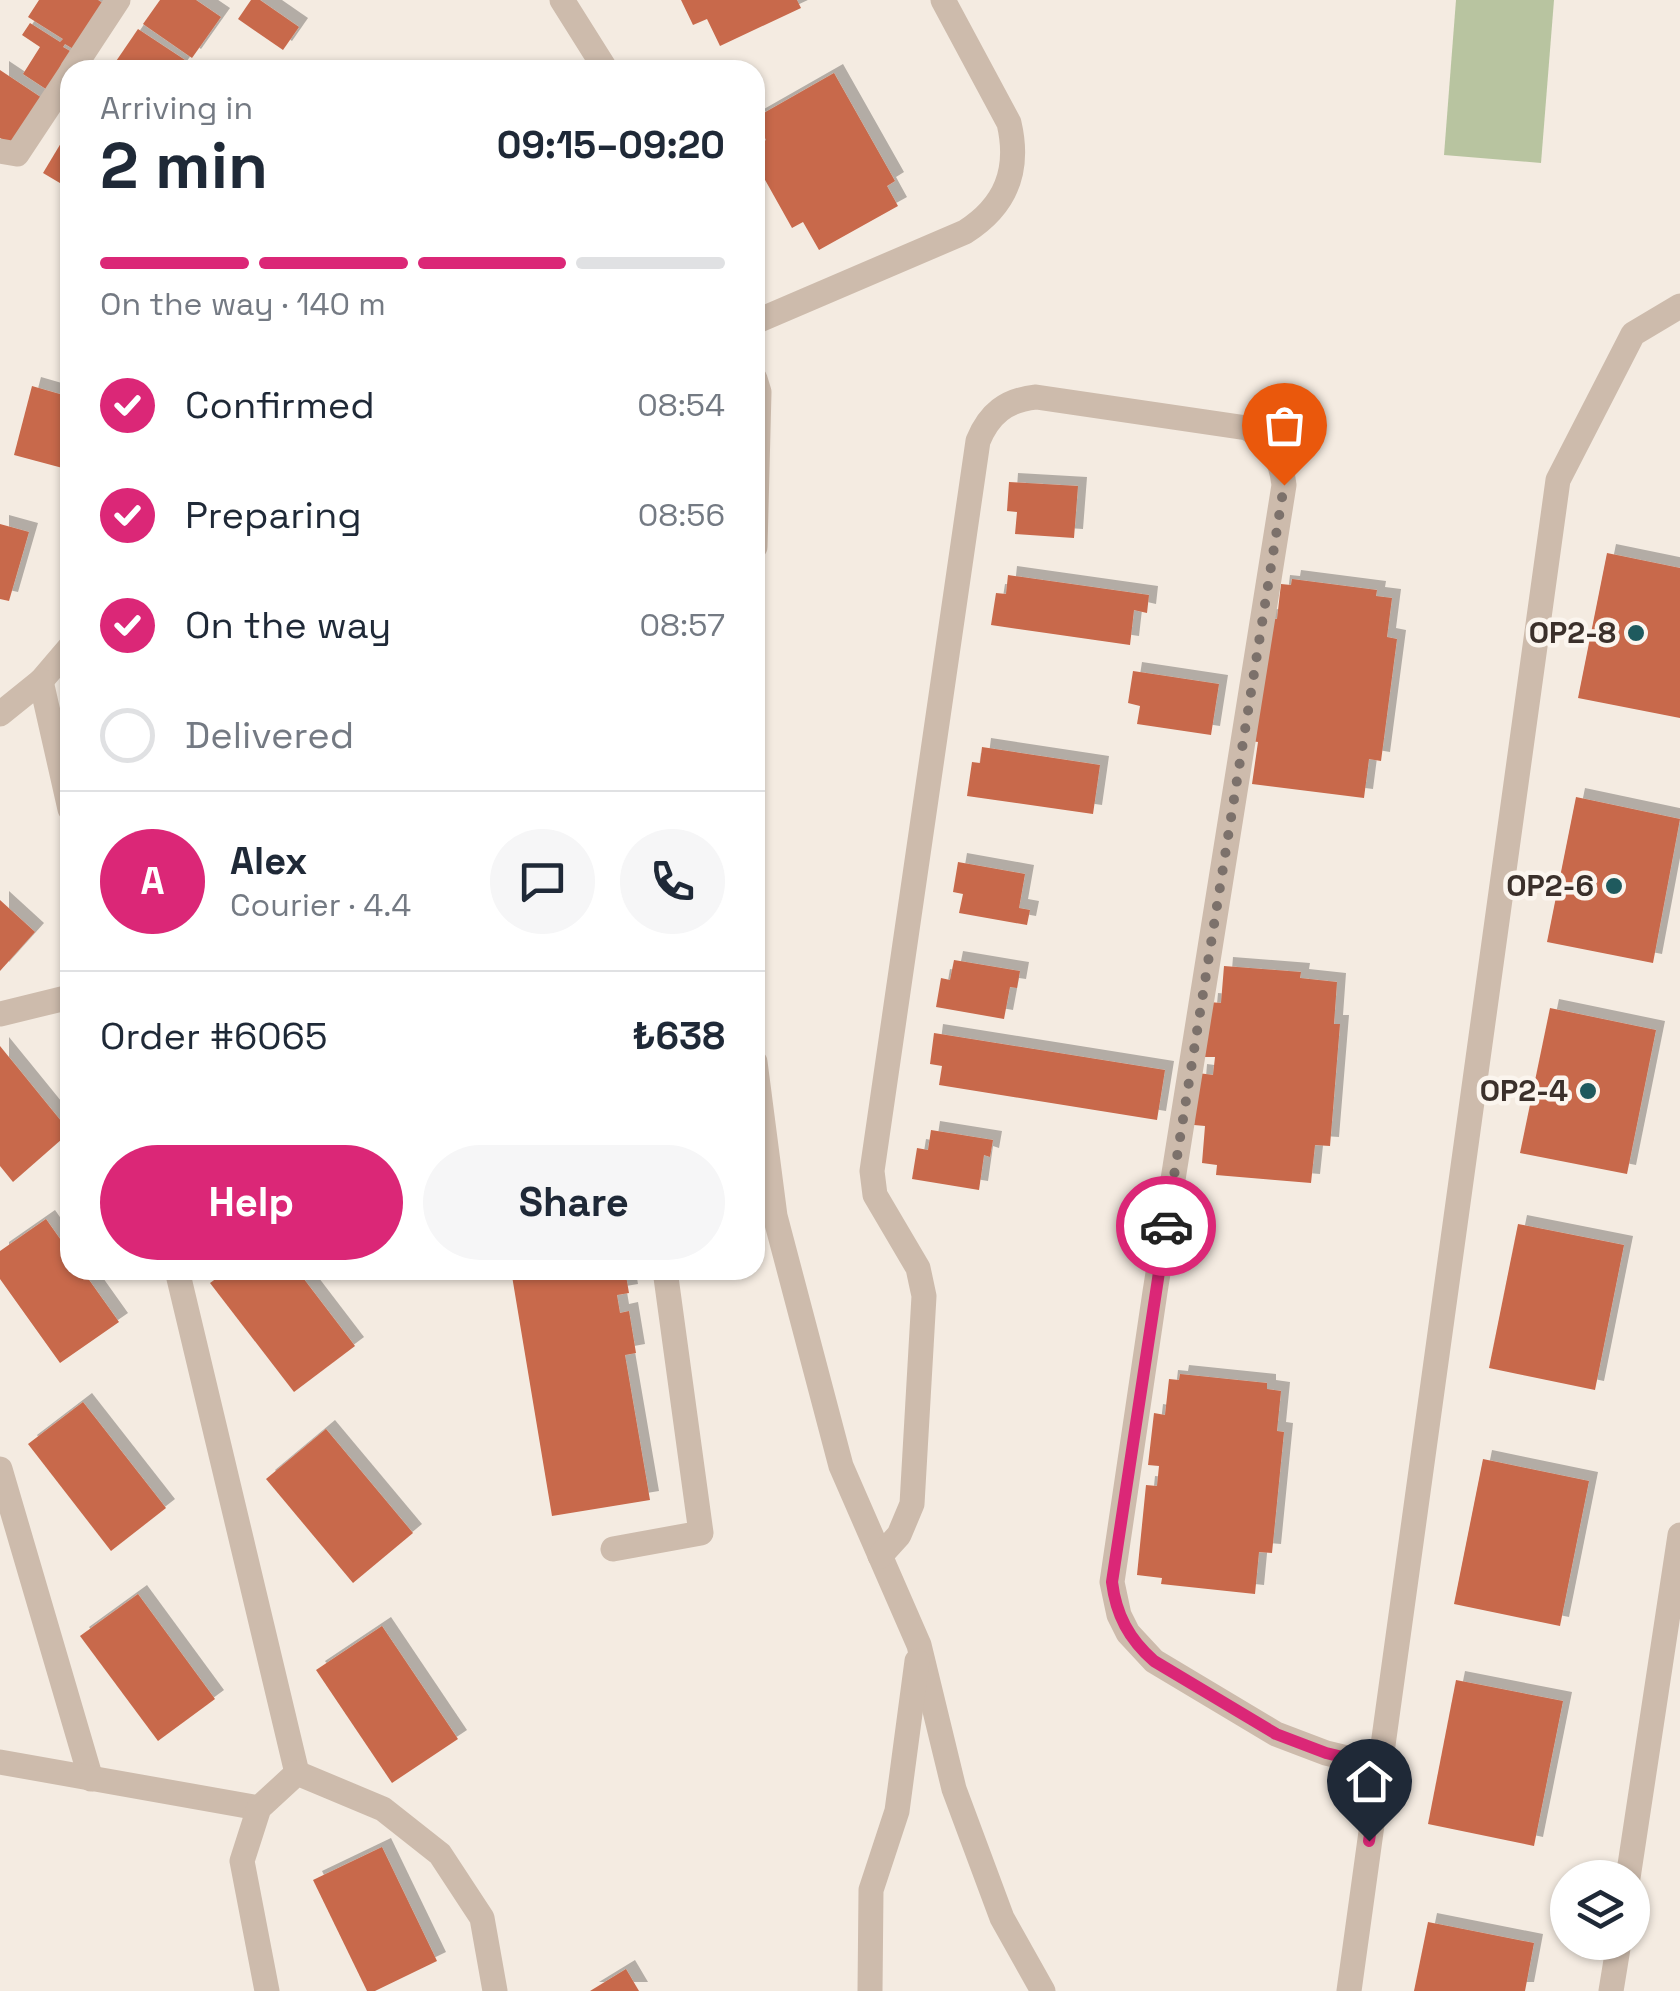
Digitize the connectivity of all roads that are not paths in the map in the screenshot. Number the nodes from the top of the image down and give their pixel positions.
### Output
1 (118, 0) edge
2 (562, 0) edge
3 (943, 0) edge
4 (79, 60) edge
5 (600, 60) edge
6 (60, 89) edge
7 (0, 151) edge
8 (1680, 306) edge
9 (765, 318) edge
10 (60, 659) edge
11 (41, 682) junction
12 (0, 714) edge
13 (60, 765) edge
14 (60, 1000) edge
15 (0, 1014) edge
16 (765, 1143) edge
17 (179, 1280) edge
18 (665, 1280) edge
19 (0, 1469) edge
20 (1680, 1535) edge
21 (613, 1549) dead end
22 (880, 1556) junction
23 (919, 1645) junction
24 (0, 1762) edge
25 (1380, 1766) junction
26 (297, 1773) junction
27 (91, 1778) junction
28 (259, 1808) junction
29 (1631, 1860) edge
30 (1615, 1960) edge
31 (267, 1991) edge
32 (495, 1991) edge
33 (870, 1991) edge
34 (1043, 1991) edge
35 (1348, 1991) edge
36 (1611, 1991) edge

1 - 4 street
2 - 5 street
3 - 9 street
6 - 7 street
8 - 25 street
10 - 11 street
11 - 12 street
11 - 13 street
14 - 15 street
16 - 22 street
17 - 26 street
18 - 21 street
19 - 27 street
20 - 29 street
22 - 23 street
22 - 25 street
23 - 33 street
23 - 34 street
24 - 27 street
25 - 35 street
26 - 28 street
26 - 32 street
27 - 28 street
28 - 31 street
30 - 36 street

